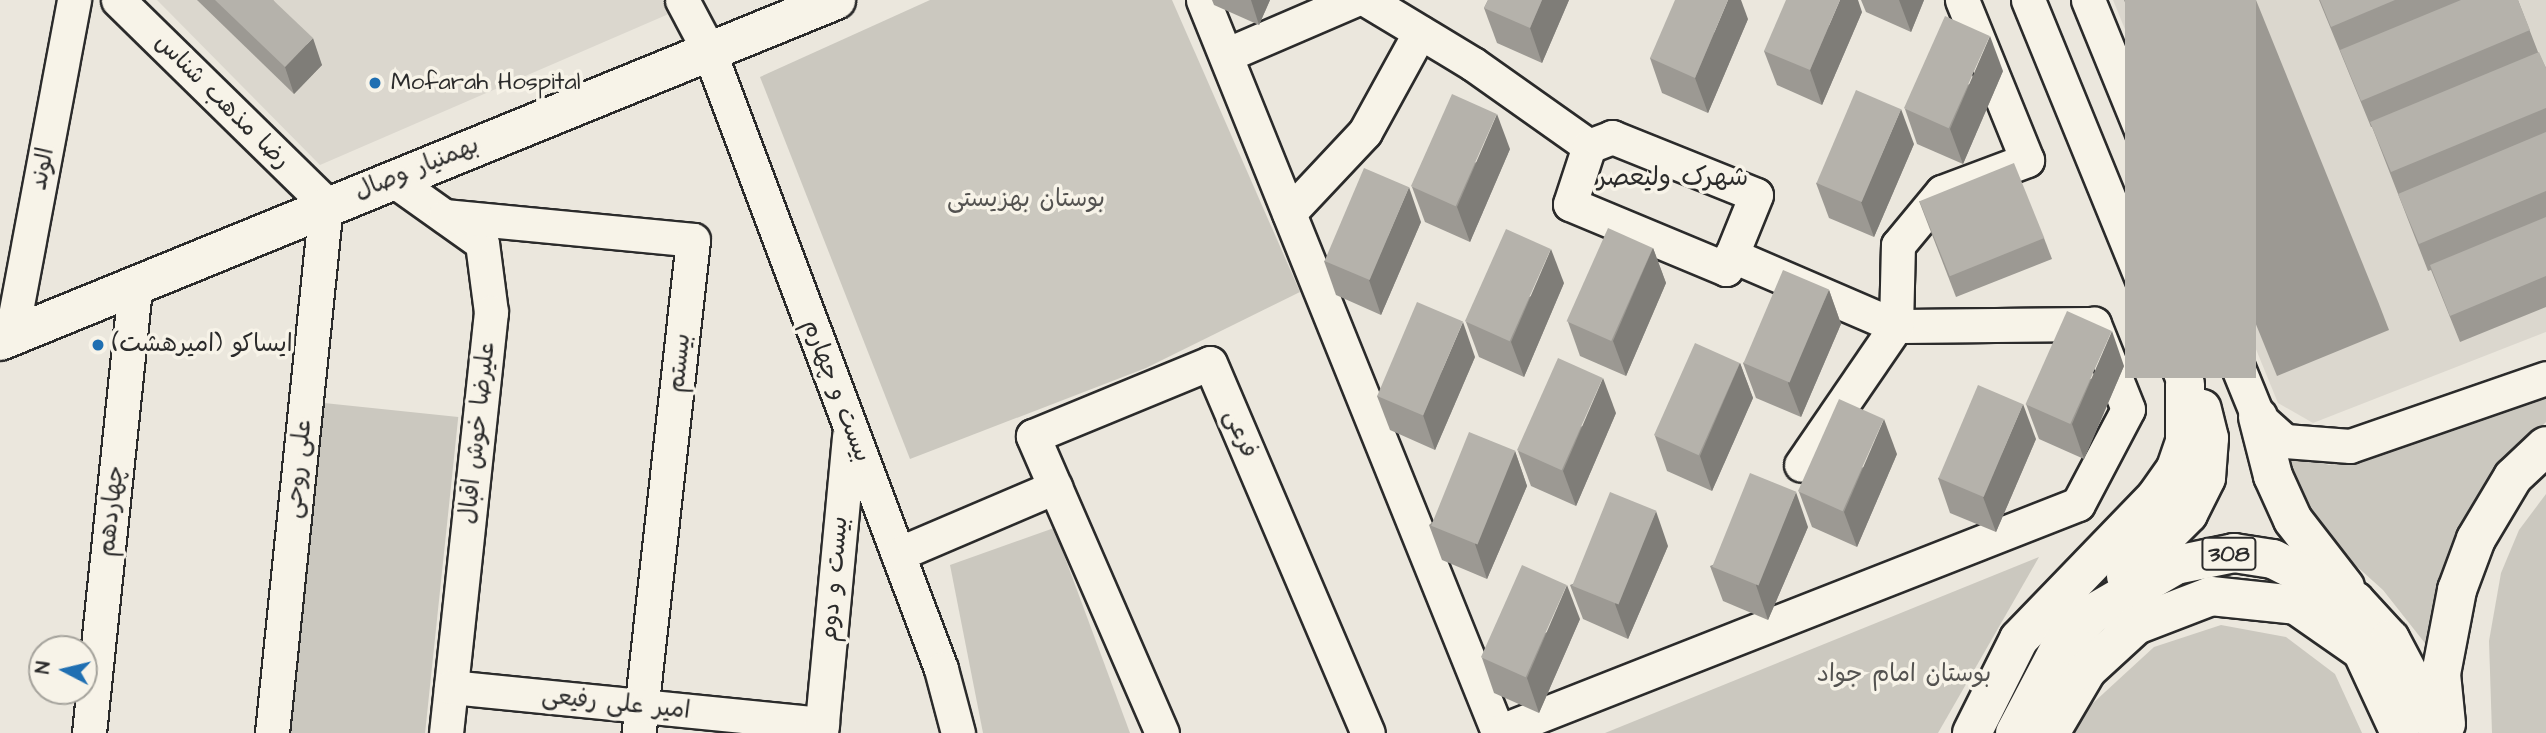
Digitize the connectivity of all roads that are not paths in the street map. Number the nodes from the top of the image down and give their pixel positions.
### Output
1 (74, 0) edge
2 (118, 0) edge
3 (682, 0) edge
4 (836, 0) edge
5 (1203, 0) edge
6 (1354, 0) edge
7 (1367, 0) edge
8 (1962, 0) edge
9 (2028, 0) edge
10 (2088, 0) edge
11 (1420, 32) junction
12 (709, 51) junction
13 (1226, 55) junction
14 (1589, 146) junction
15 (392, 179) junction
16 (326, 204) junction
17 (1289, 213) junction
18 (445, 216) junction
19 (1731, 255) junction
20 (135, 288) junction
21 (1896, 326) junction
22 (5, 339) edge
23 (2546, 377) edge
24 (2185, 384) junction
25 (2258, 417) junction
26 (849, 426) junction
27 (2546, 446) edge
28 (1801, 465) dead end
29 (1055, 487) junction
30 (898, 554) junction
31 (2364, 611) junction
32 (2087, 619) junction
33 (451, 687) junction
34 (641, 720) edge
35 (821, 729) edge
36 (89, 733) edge
37 (272, 733) edge
38 (446, 733) edge
39 (958, 733) edge
40 (1162, 733) edge
41 (1368, 733) edge
42 (1972, 733) edge
43 (2015, 733) edge
44 (2050, 733) edge
45 (2400, 733) edge
46 (2440, 733) edge
47 (2447, 733) edge

1 - 22 street, الوند
2 - 16 street, رضا مذهب شناس
3 - 12 street, بیست و چهارم
4 - 12 main road, بهمنیار وصال
5 - 13 street
6 - 13 street
7 - 11 street
8 - 21 street
9 - 24 street
10 - 25 street
11 - 14 street
11 - 17 street
12 - 15 main road, بهمنیار وصال
12 - 26 street, بیست و چهارم
13 - 17 street
14 - 19 street
14 - 19 street
15 - 16 main road, بهمنیار وصال
15 - 18 street, علیرضا خوش اقبال
16 - 20 main road, بهمنیار وصال
16 - 37 street, علی روحی
17 - 21 street
18 - 33 street, علیرضا خوش اقبال
18 - 34 street, بیستم
19 - 21 street
20 - 22 main road, بهمنیار وصال
20 - 36 street, چهاردهم
21 - 28 street
23 - 25 street
24 - 32 main road
24 - 42 main road
25 - 31 main road
26 - 30 street, بیست و چهارم
26 - 35 street, بیست و دوم
27 - 47 main road
29 - 30 street
29 - 40 street, فرعی
29 - 41 street, فرعی
30 - 39 street, بیست و چهارم
31 - 32 main road, 308
31 - 46 main road, 308
32 - 43 main road, 308
33 - 34 street, امیر علی رفیعی
33 - 38 street, علیرضا خوش اقبال
34 - 35 street, امیر علی رفیعی
44 - 45 main road, 308

